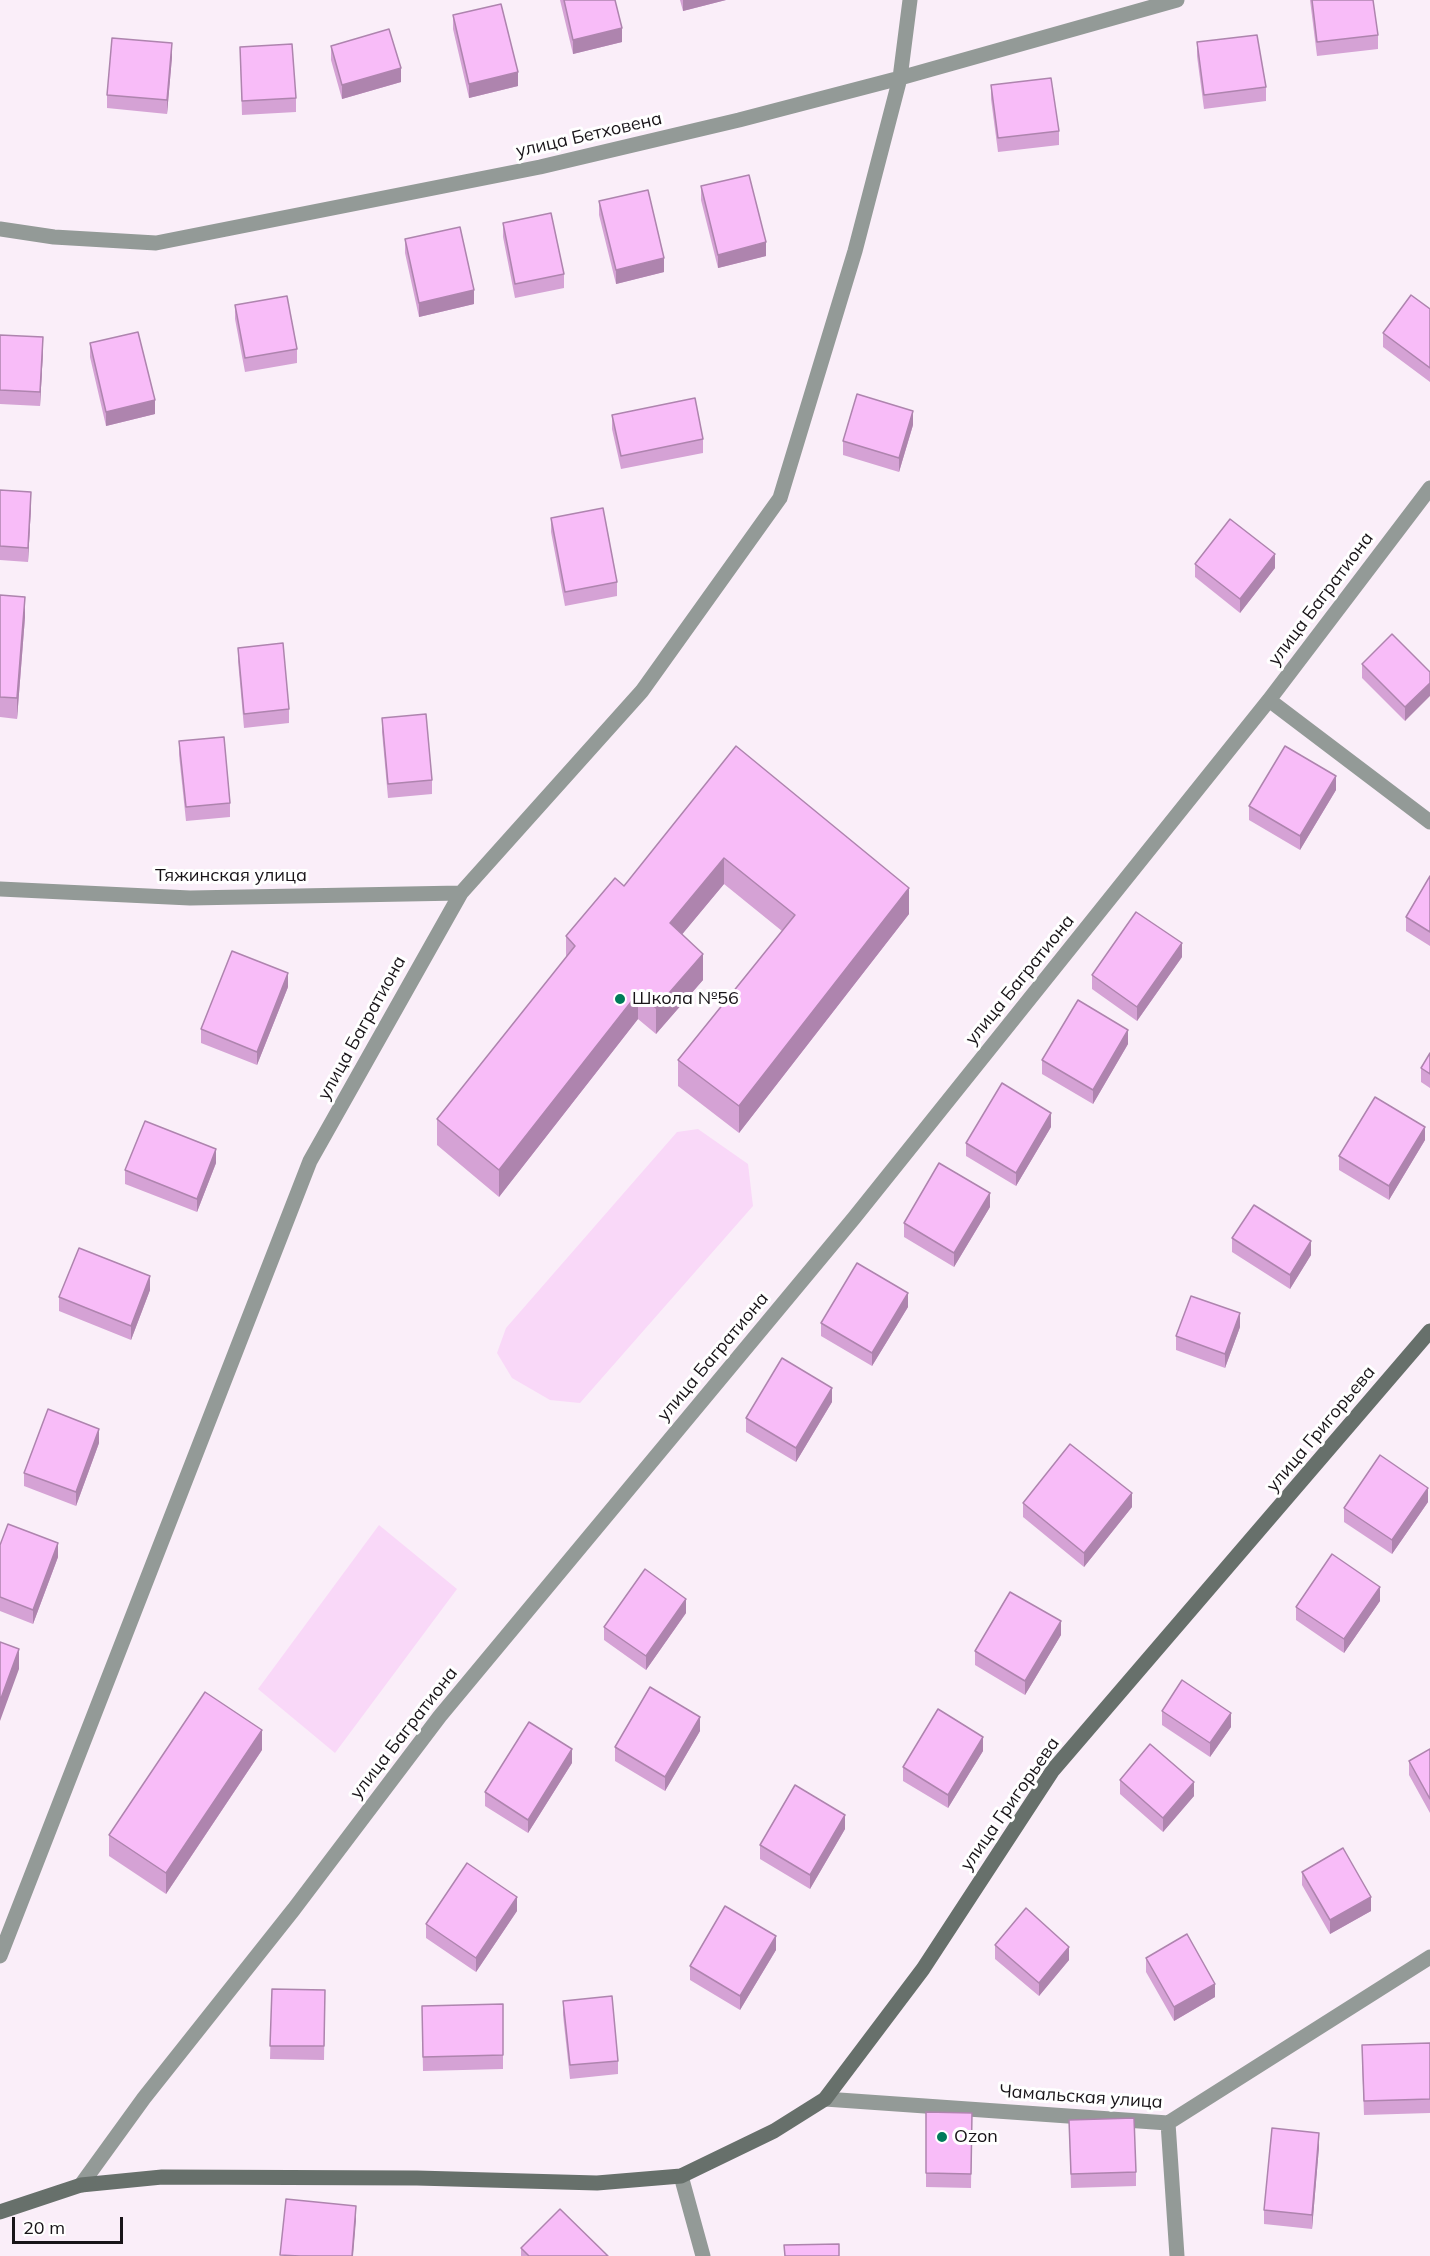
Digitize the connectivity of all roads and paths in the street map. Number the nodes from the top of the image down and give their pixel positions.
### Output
1 (910, 0) edge
2 (1177, 0) edge
3 (900, 78) junction
4 (0, 229) edge
5 (1430, 488) edge
6 (1269, 700) junction
7 (1430, 822) edge
8 (0, 889) edge
9 (462, 893) junction
10 (1430, 1330) edge
11 (0, 1956) edge
12 (1430, 1957) edge
13 (825, 2099) junction
14 (1168, 2124) junction
15 (681, 2176) junction
16 (81, 2185) junction
17 (0, 2212) edge
18 (703, 2256) edge
19 (1177, 2256) edge

1 - 3 street, улица Багратиона
2 - 3 street, улица Бетховена
3 - 4 street, улица Бетховена
3 - 9 street, улица Багратиона
5 - 6 street, улица Багратиона
6 - 7 street
6 - 16 street, улица Багратиона
8 - 9 street, Тяжинская улица
9 - 11 street, улица Багратиона
10 - 13 main road, улица Григорьева
12 - 14 street, Чамальская улица
13 - 14 street, Чамальская улица
13 - 15 main road, улица Григорьева
14 - 19 street
15 - 16 main road
15 - 18 street
16 - 17 main road

